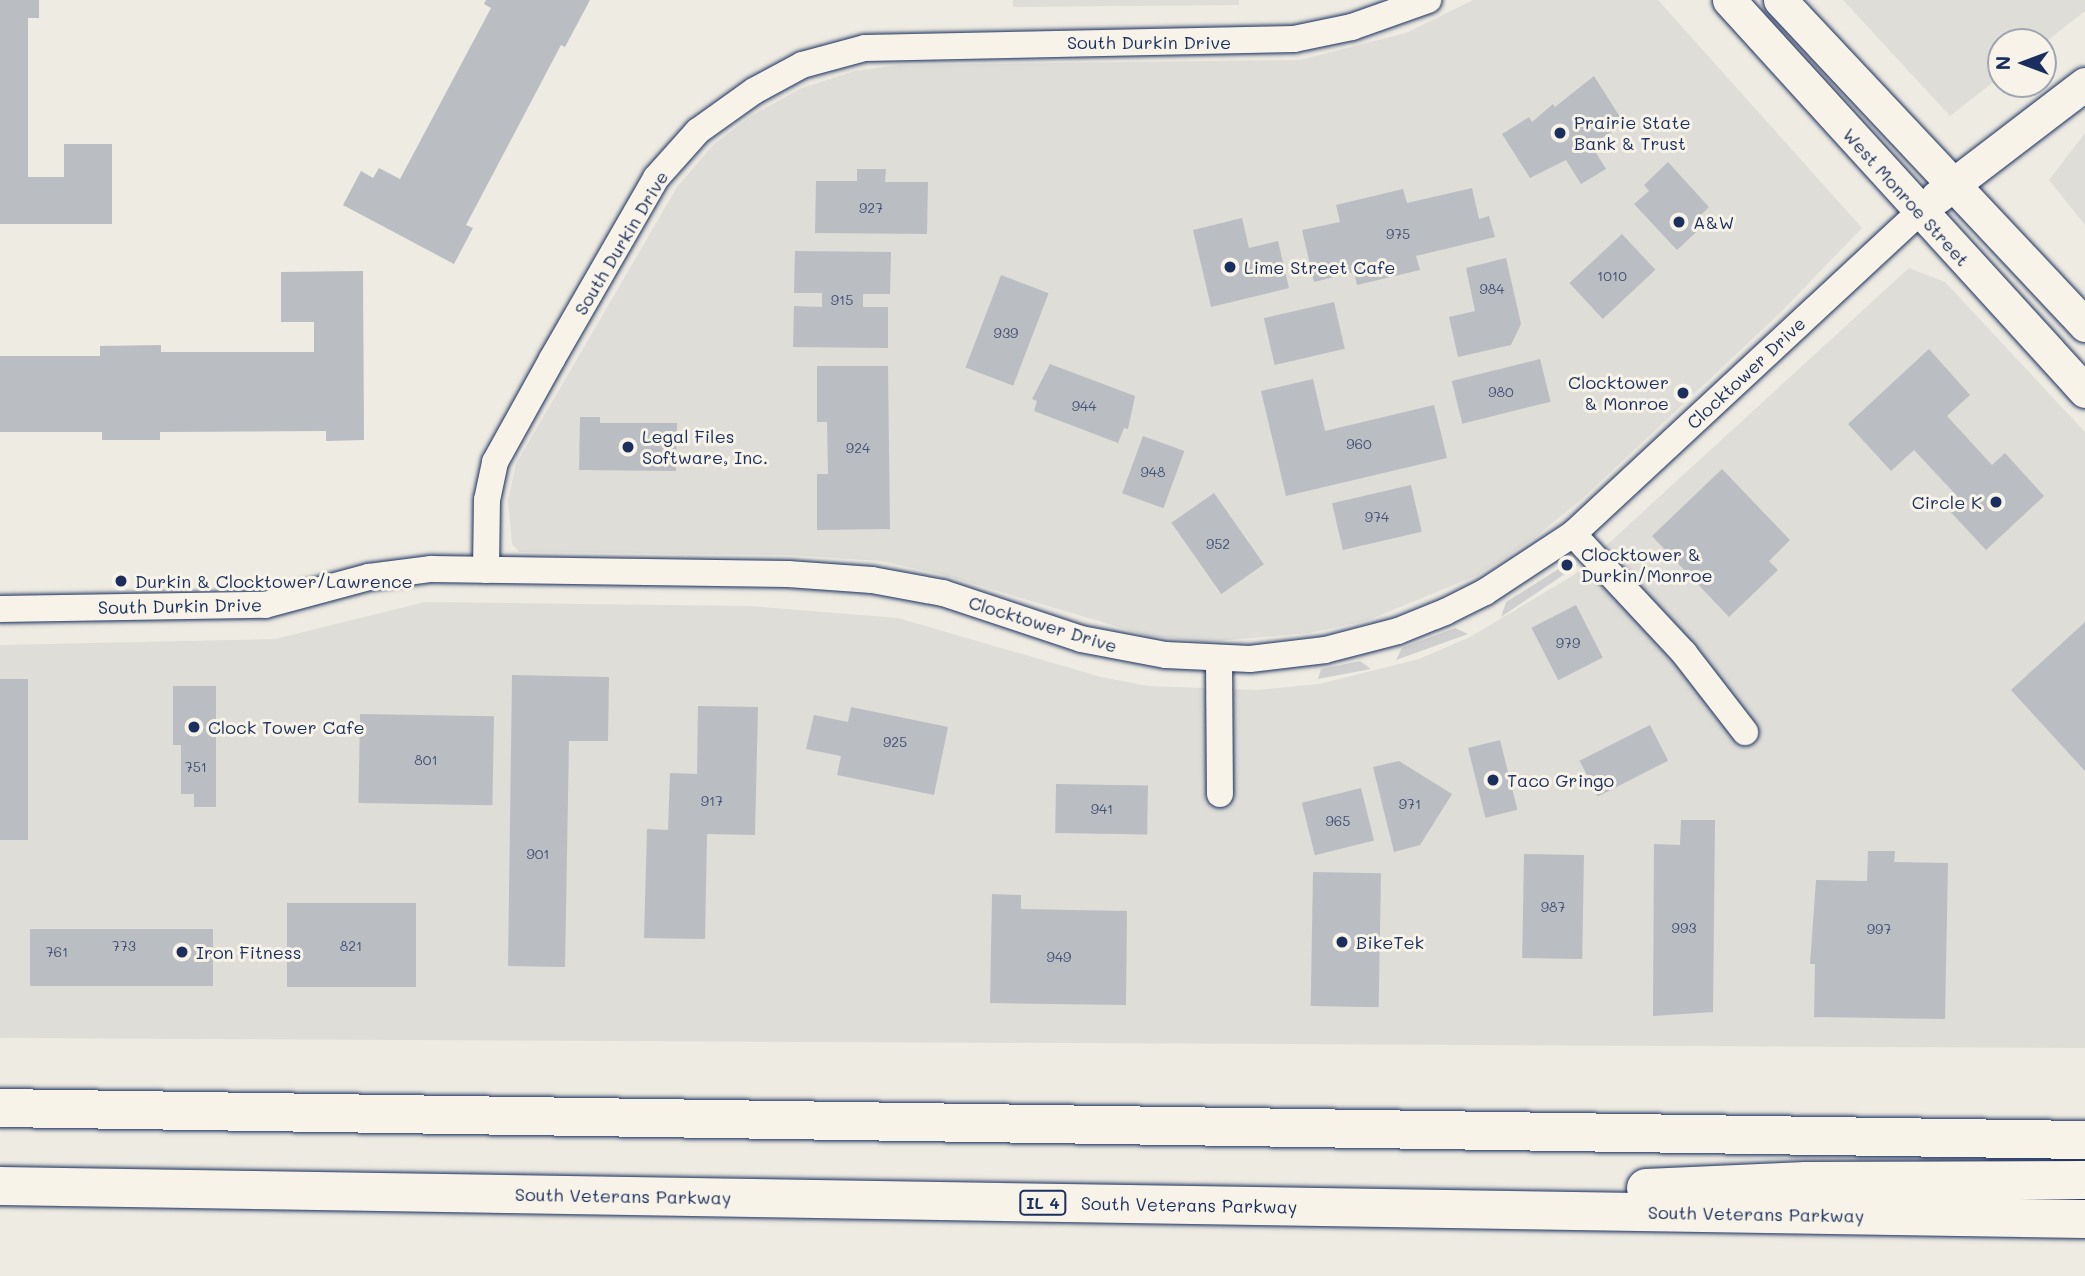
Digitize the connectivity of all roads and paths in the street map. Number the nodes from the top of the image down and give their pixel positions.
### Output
1 (1428, 0) edge
2 (1729, 0) edge
3 (1780, 0) edge
4 (2085, 83) edge
5 (1952, 184) junction
6 (1919, 212) junction
7 (2085, 325) edge
8 (2085, 391) edge
9 (1573, 534) junction
10 (486, 570) junction
11 (0, 609) edge
12 (1219, 659) junction
13 (1745, 732) dead end
14 (1220, 794) dead end
15 (0, 1108) edge
16 (64, 1109) junction
17 (0, 1123) edge
18 (2085, 1140) edge
19 (2085, 1180) edge
20 (0, 1186) edge
21 (1502, 1210) junction
22 (1605, 1212) junction
23 (2085, 1219) edge
24 (2085, 1240) edge

1 - 10 street, South Durkin Drive
2 - 6 street, West Monroe Street
3 - 5 street
4 - 5 street
5 - 6 street
5 - 7 street
6 - 8 street, West Monroe Street
6 - 9 street, Clocktower Drive
9 - 12 street, Clocktower Drive
9 - 13 street
10 - 11 street, South Durkin Drive
10 - 12 street, Clocktower Drive
12 - 14 street
15 - 16 highway
16 - 17 highway
16 - 18 highway
19 - 21 highway
20 - 21 highway, South Veterans Parkway / IL 4
21 - 22 highway, South Veterans Parkway / IL 4
22 - 23 highway, South Veterans Parkway / IL 4
22 - 24 highway

